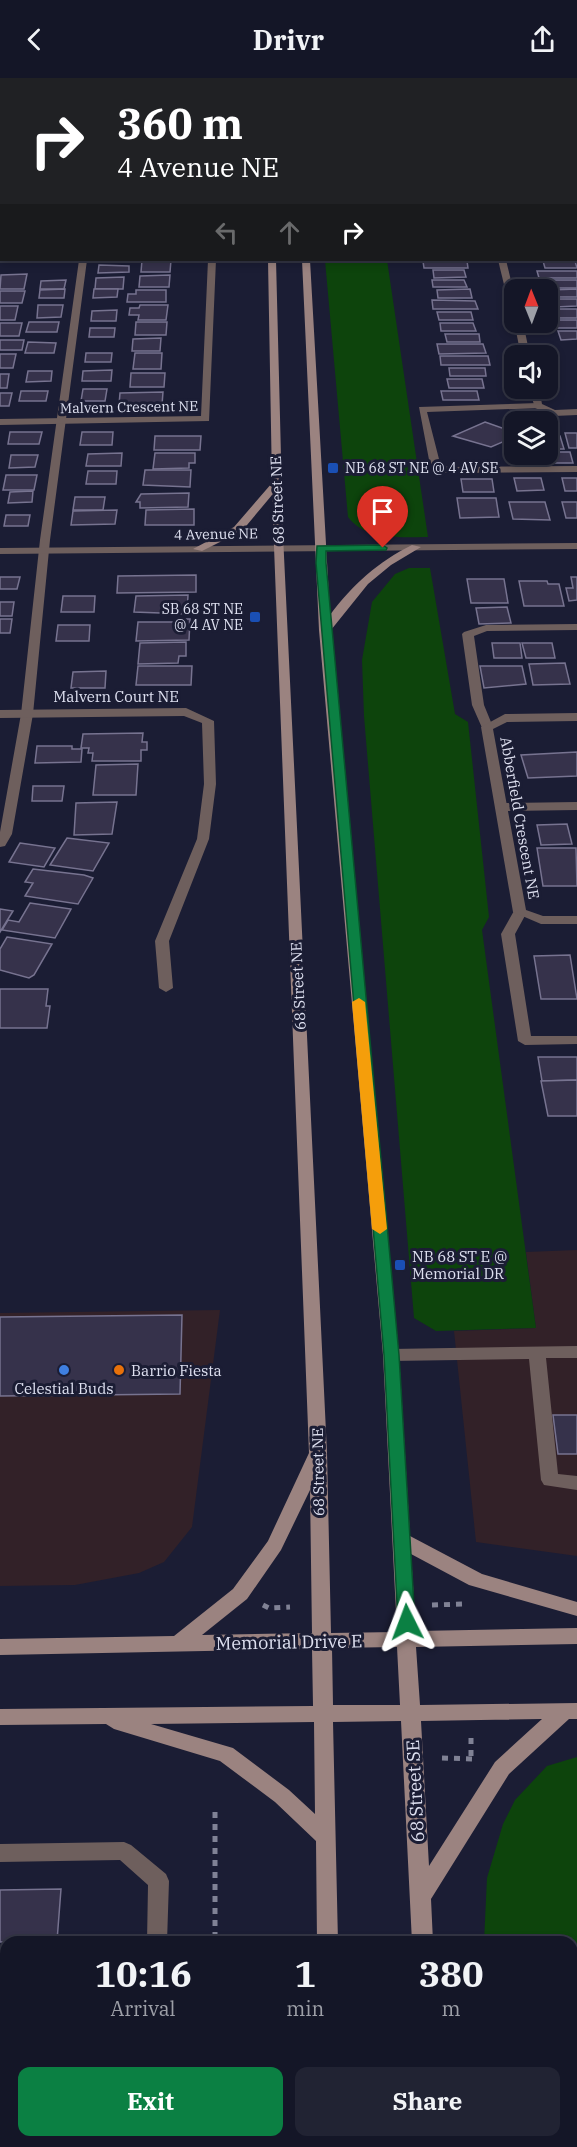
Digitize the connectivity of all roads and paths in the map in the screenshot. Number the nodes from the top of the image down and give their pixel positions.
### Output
1 (84, 261) edge
2 (212, 261) edge
3 (272, 261) edge
4 (306, 261) edge
5 (502, 261) edge
6 (507, 279) edge
7 (536, 399) edge
8 (538, 406) junction
9 (577, 412) edge
10 (60, 421) junction
11 (0, 422) edge
12 (577, 469) edge
13 (277, 483) junction
14 (577, 546) edge
15 (416, 547) junction
16 (279, 548) junction
17 (321, 548) junction
18 (198, 549) junction
19 (44, 550) junction
20 (0, 551) edge
21 (577, 627) edge
22 (325, 630) junction
23 (0, 714) edge
24 (27, 714) junction
25 (577, 717) edge
26 (487, 727) junction
27 (577, 806) edge
28 (501, 807) junction
29 (0, 843) edge
30 (520, 912) junction
31 (577, 920) edge
32 (166, 988) dead end
33 (577, 1040) edge
34 (537, 1352) junction
35 (577, 1352) edge
36 (391, 1355) junction
37 (318, 1453) junction
38 (577, 1483) edge
39 (403, 1541) junction
40 (468, 1604) dead end
41 (432, 1605) dead end
42 (290, 1607) dead end
43 (269, 1608) dead end
44 (577, 1609) edge
45 (577, 1636) edge
46 (407, 1640) junction
47 (322, 1641) junction
48 (178, 1644) junction
49 (0, 1647) edge
50 (571, 1711) edge
51 (411, 1712) junction
52 (323, 1713) junction
53 (97, 1716) junction
54 (0, 1717) edge
55 (471, 1738) dead end
56 (435, 1758) dead end
57 (215, 1812) dead end
58 (325, 1837) junction
59 (0, 1853) edge
60 (421, 1897) junction
61 (157, 1936) edge
62 (215, 1936) edge
63 (328, 1936) edge
64 (423, 1936) edge

1 - 10 street
2 - 10 street, Malvern Crescent NE
3 - 13 main road, 68 Street NE
4 - 17 main road
5 - 6 street
7 - 8 street
8 - 9 street
8 - 12 street
10 - 11 street, Malvern Crescent NE
10 - 19 street
13 - 16 main road, 68 Street NE
13 - 18 main road
14 - 15 street, 4 Avenue NE
15 - 17 street, 4 Avenue NE
15 - 22 main road
16 - 17 street, 4 Avenue NE
16 - 18 street, 4 Avenue NE
16 - 37 main road, 68 Street NE
17 - 22 main road
18 - 19 street, 4 Avenue NE
19 - 20 street, 4 Avenue NE
19 - 24 street
21 - 26 street
22 - 36 main road
23 - 24 street, Malvern Court NE
24 - 29 street
24 - 32 street, Malvern Court NE
25 - 26 street, Abberfield Crescent NE
26 - 28 street, Abberfield Crescent NE
27 - 28 street
28 - 30 street, Abberfield Crescent NE
30 - 31 street, Abberfield Crescent NE
30 - 33 street
34 - 35 street
34 - 36 street
34 - 38 street
36 - 39 main road
37 - 47 main road, 68 Street NE
37 - 48 main road
39 - 44 main road
39 - 46 main road
40 - 41 path
42 - 43 path
45 - 46 main road, Memorial Drive E
46 - 47 main road, Memorial Drive E
46 - 51 main road, 68 Street SE
47 - 48 main road, Memorial Drive E
47 - 52 main road, 68 Street NE
48 - 49 main road, Memorial Drive E
50 - 51 main road
50 - 60 main road
51 - 52 main road
51 - 60 main road, 68 Street SE
52 - 53 main road
52 - 58 main road
53 - 54 main road
53 - 58 main road
55 - 56 path
57 - 62 path
58 - 63 main road
59 - 61 street
60 - 64 main road, 68 Street SE

